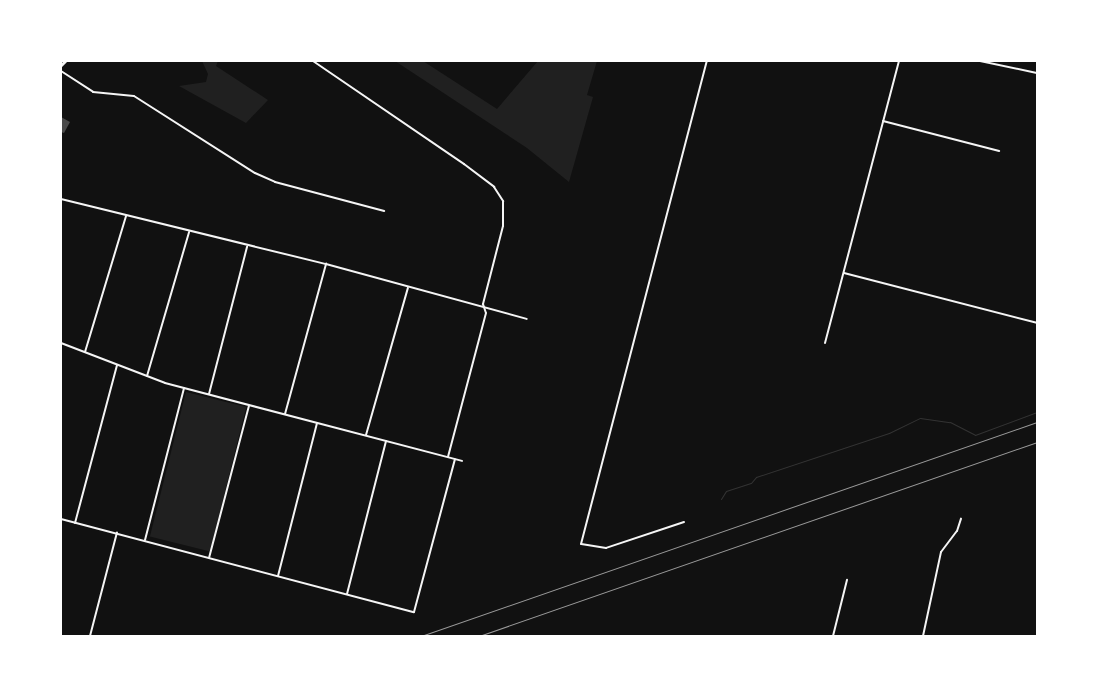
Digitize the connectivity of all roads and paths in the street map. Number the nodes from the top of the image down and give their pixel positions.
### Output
1 (65, 61) edge
2 (313, 61) edge
3 (707, 61) edge
4 (899, 61) edge
5 (980, 61) edge
6 (61, 65) edge
7 (61, 71) edge
8 (1037, 74) edge
9 (883, 121) junction
10 (999, 151) dead end
11 (61, 199) edge
12 (384, 211) dead end
13 (126, 215) junction
14 (189, 231) junction
15 (248, 246) junction
16 (326, 264) junction
17 (844, 273) junction
18 (408, 287) junction
19 (485, 308) junction
20 (527, 320) dead end
21 (1037, 323) edge
22 (61, 344) edge
23 (825, 344) dead end
24 (85, 352) junction
25 (117, 365) junction
26 (147, 376) junction
27 (184, 388) junction
28 (209, 394) junction
29 (249, 405) junction
30 (285, 414) junction
31 (317, 423) junction
32 (366, 435) junction
33 (386, 441) junction
34 (448, 457) junction
35 (455, 459) junction
36 (462, 461) dead end
37 (61, 519) edge
38 (961, 519) dead end
39 (76, 522) junction
40 (684, 522) dead end
41 (117, 532) junction
42 (146, 540) junction
43 (209, 558) junction
44 (278, 576) junction
45 (847, 580) dead end
46 (347, 594) junction
47 (90, 636) edge
48 (833, 636) edge
49 (923, 636) edge

1 - 6 main road
2 - 19 street
3 - 40 street
4 - 9 street
5 - 8 street
7 - 12 street
9 - 10 street
9 - 17 street
11 - 13 street
13 - 14 street
13 - 24 street
14 - 15 street
14 - 26 street
15 - 16 street
15 - 28 street
16 - 18 street
16 - 30 street
17 - 21 street
17 - 23 street
18 - 19 street
18 - 32 street
19 - 20 street
19 - 34 street
22 - 24 street
24 - 25 street
25 - 26 street
25 - 39 street
26 - 27 street
27 - 28 street
27 - 42 street
28 - 29 street
29 - 30 street
29 - 43 street
30 - 31 street
31 - 32 street
31 - 44 street
32 - 33 street
33 - 34 street
33 - 46 street
34 - 35 street
35 - 36 street
35 - 46 street
37 - 39 street
38 - 49 street
39 - 41 street
41 - 42 street
41 - 47 street
42 - 43 street
43 - 44 street
44 - 46 street
45 - 48 street

